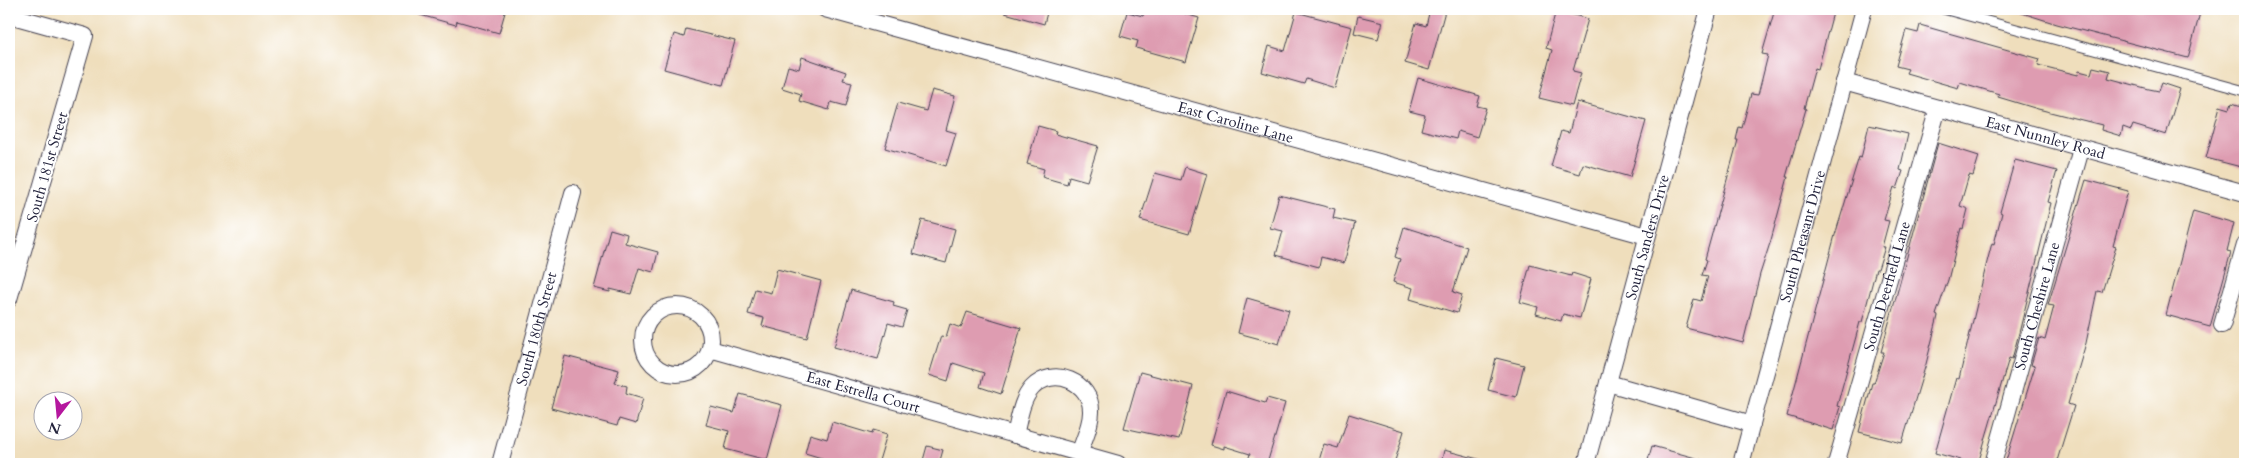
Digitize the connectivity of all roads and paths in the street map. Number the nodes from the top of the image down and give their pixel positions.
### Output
1 (826, 9) edge
2 (1709, 9) edge
3 (1864, 9) edge
4 (1943, 9) edge
5 (9, 15) edge
6 (1844, 82) junction
7 (2245, 91) edge
8 (1938, 108) junction
9 (2081, 149) junction
10 (573, 193) dead end
11 (2245, 193) edge
12 (1647, 236) junction
13 (2245, 245) edge
14 (9, 299) edge
15 (2222, 325) dead end
16 (710, 349) junction
17 (1608, 383) junction
18 (1752, 424) junction
19 (1015, 435) junction
20 (1079, 454) junction
21 (500, 464) edge
22 (1118, 464) edge
23 (1586, 464) edge
24 (1741, 464) edge
25 (1836, 464) edge
26 (1993, 464) edge

1 - 12 street, East Caroline Lane
2 - 12 street, South Sanders Drive
3 - 6 street, South Pheasant Drive
4 - 7 lane
5 - 14 street, South 181st Street
6 - 8 street, East Nunnley Road
6 - 18 street, South Pheasant Drive
8 - 9 street, East Nunnley Road
8 - 25 street, South Deerfield Lane
9 - 11 street, East Nunnley Road
9 - 26 street, South Cheshire Lane
10 - 21 street, South 180th Street
12 - 17 street, South Sanders Drive
13 - 15 street
16 - 16 street
16 - 19 street, East Estrella Court
17 - 18 street
17 - 23 street, South Sanders Drive
18 - 24 street, South Pheasant Drive
19 - 20 street, East Estrella Court
19 - 20 street
20 - 22 street, East Estrella Court

